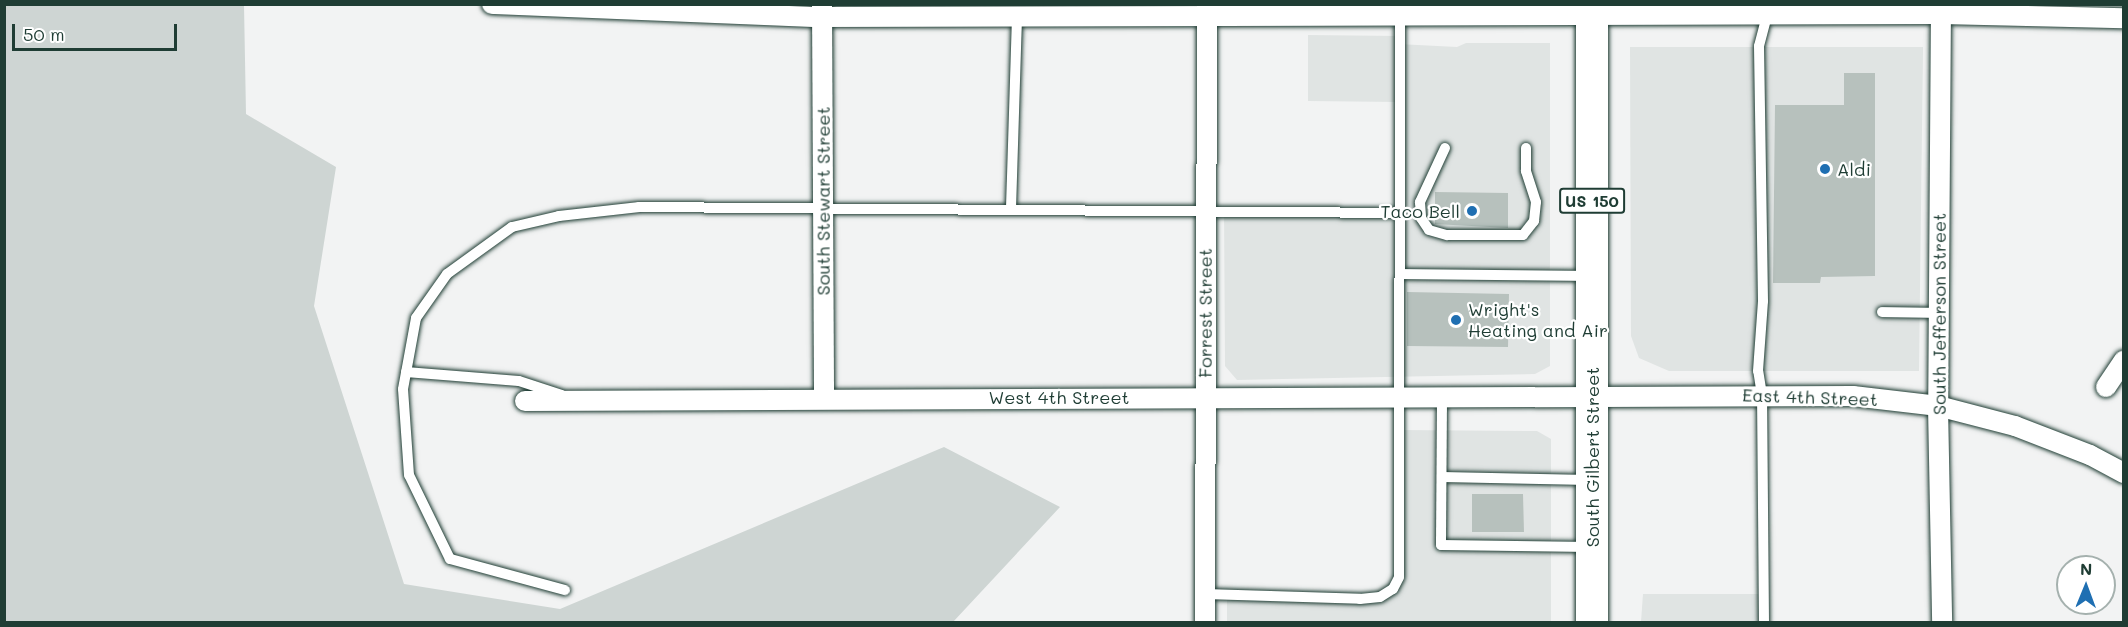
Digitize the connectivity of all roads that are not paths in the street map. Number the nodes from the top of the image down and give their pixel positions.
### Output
1 (492, 4) edge
2 (1941, 9) edge
3 (1207, 10) edge
4 (1400, 10) edge
5 (1461, 10) edge
6 (1525, 10) edge
7 (1592, 10) edge
8 (1770, 10) edge
9 (822, 11) edge
10 (1017, 17) junction
11 (2124, 18) edge
12 (1445, 148) dead end
13 (1526, 148) dead end
14 (823, 206) junction
15 (1011, 208) junction
16 (1205, 209) junction
17 (1399, 213) junction
18 (1401, 274) junction
19 (1592, 276) junction
20 (1881, 312) dead end
21 (1939, 313) junction
22 (2124, 360) edge
23 (406, 372) junction
24 (2106, 387) dead end
25 (1762, 395) junction
26 (824, 397) junction
27 (1205, 397) junction
28 (1592, 397) junction
29 (577, 400) junction
30 (1399, 400) junction
31 (1442, 400) junction
32 (525, 401) dead end
33 (1938, 406) junction
34 (2124, 473) edge
35 (1442, 477) junction
36 (1592, 480) junction
37 (1592, 547) junction
38 (565, 590) dead end
39 (1205, 594) junction
40 (1205, 622) edge
41 (1592, 622) edge
42 (1764, 622) edge
43 (1942, 622) edge

1 - 9 street
2 - 8 street
2 - 11 street
2 - 21 street, South Jefferson Street
3 - 4 street
3 - 10 street
3 - 16 street, Forrest Street
4 - 5 street
4 - 17 lane
5 - 6 street
6 - 7 street
7 - 8 street
7 - 19 main road, South Gilbert Street / US 150
8 - 25 lane
9 - 10 street
9 - 14 street, South Stewart Street
10 - 15 lane
12 - 13 lane
14 - 15 lane
14 - 23 lane
14 - 26 street, South Stewart Street
15 - 16 lane
16 - 17 lane
16 - 27 street, Forrest Street
17 - 18 lane
18 - 19 lane
18 - 30 lane
19 - 28 main road, South Gilbert Street / US 150
20 - 21 lane
21 - 33 street, South Jefferson Street
22 - 24 street
23 - 29 lane
23 - 38 lane
25 - 28 street, East 4th Street
25 - 33 street, East 4th Street
25 - 42 lane
26 - 27 street, West 4th Street
26 - 29 street, West 4th Street
27 - 30 street, West 4th Street
27 - 39 street, Forrest Street
28 - 31 street, West 4th Street
28 - 36 main road, South Gilbert Street / US 150
29 - 32 street, West 4th Street
30 - 31 street, West 4th Street
30 - 39 lane
31 - 35 lane
33 - 34 street, East 4th Street
33 - 43 street, South Jefferson Street
35 - 36 lane
35 - 37 lane
36 - 37 main road, South Gilbert Street / US 150
37 - 41 main road, South Gilbert Street / US 150
39 - 40 street, Forrest Street

